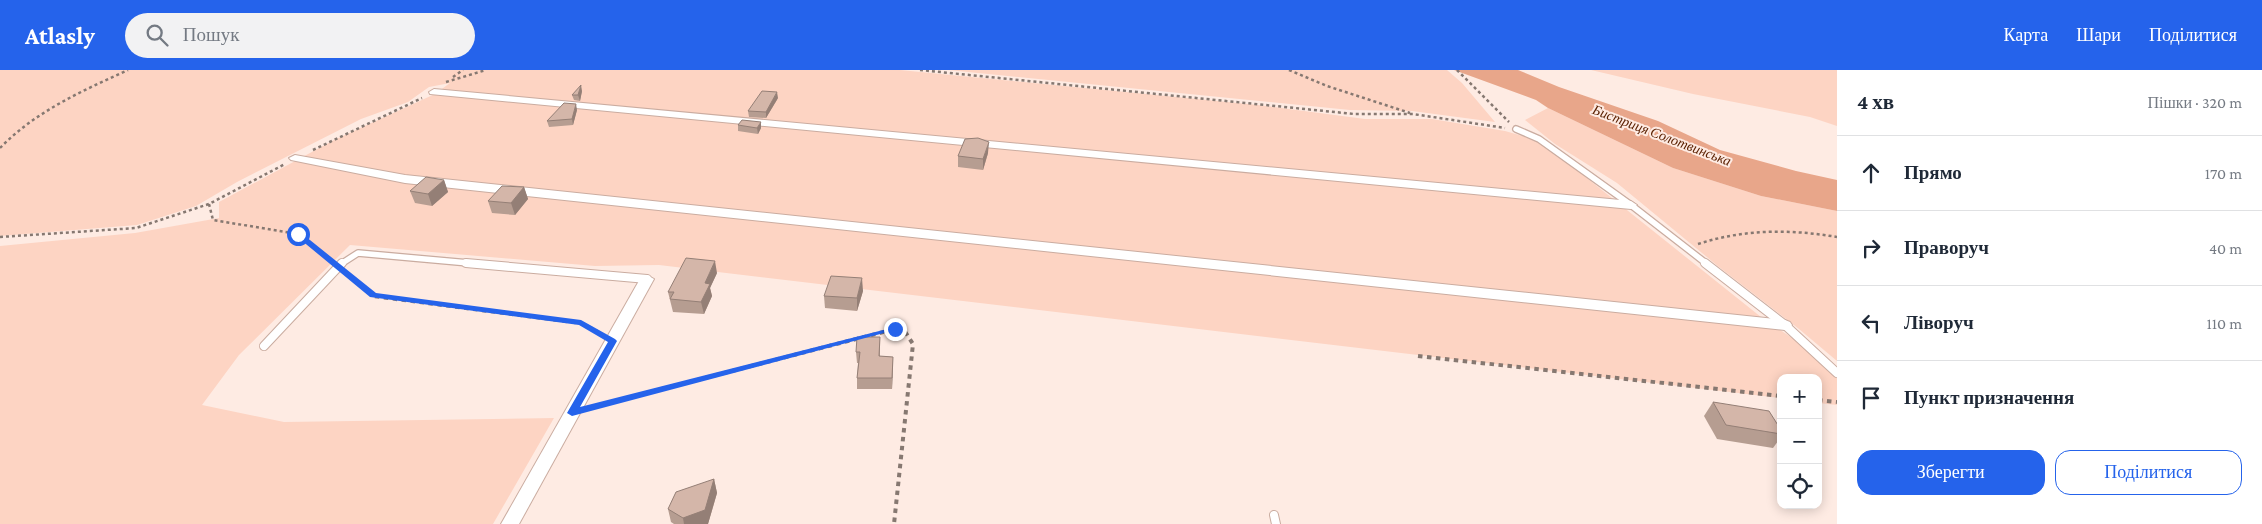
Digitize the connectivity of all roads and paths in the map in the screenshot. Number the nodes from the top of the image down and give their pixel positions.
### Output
1 (128, 70) edge
2 (463, 70) edge
3 (486, 70) edge
4 (920, 70) edge
5 (1289, 70) edge
6 (1457, 70) edge
7 (451, 79) junction
8 (434, 92) junction
9 (1413, 114) junction
10 (1516, 129) junction
11 (0, 148) edge
12 (295, 158) junction
13 (209, 204) junction
14 (1631, 205) junction
15 (0, 237) edge
16 (1837, 237) edge
17 (1686, 249) junction
18 (338, 267) junction
19 (647, 279) joint
20 (1785, 325) junction
21 (612, 341) junction
22 (264, 346) dead end
23 (1418, 356) dead end
24 (1837, 373) edge
25 (1777, 396) edge
26 (1822, 400) edge
27 (1837, 402) edge
28 (572, 413) junction
29 (510, 524) edge
30 (894, 524) edge

1 - 11 path
2 - 7 path
3 - 7 path
4 - 9 path
5 - 9 path
6 - 10 path
7 - 8 path
8 - 12 path
8 - 14 street
9 - 10 path
10 - 14 lane
12 - 13 path
12 - 20 street
13 - 15 path
13 - 18 path
14 - 17 lane
16 - 17 path
17 - 20 lane
18 - 19 lane
18 - 21 path
18 - 22 lane
19 - 21 street
20 - 24 lane
21 - 28 street
23 - 25 path
26 - 27 path
28 - 29 street
28 - 30 path

